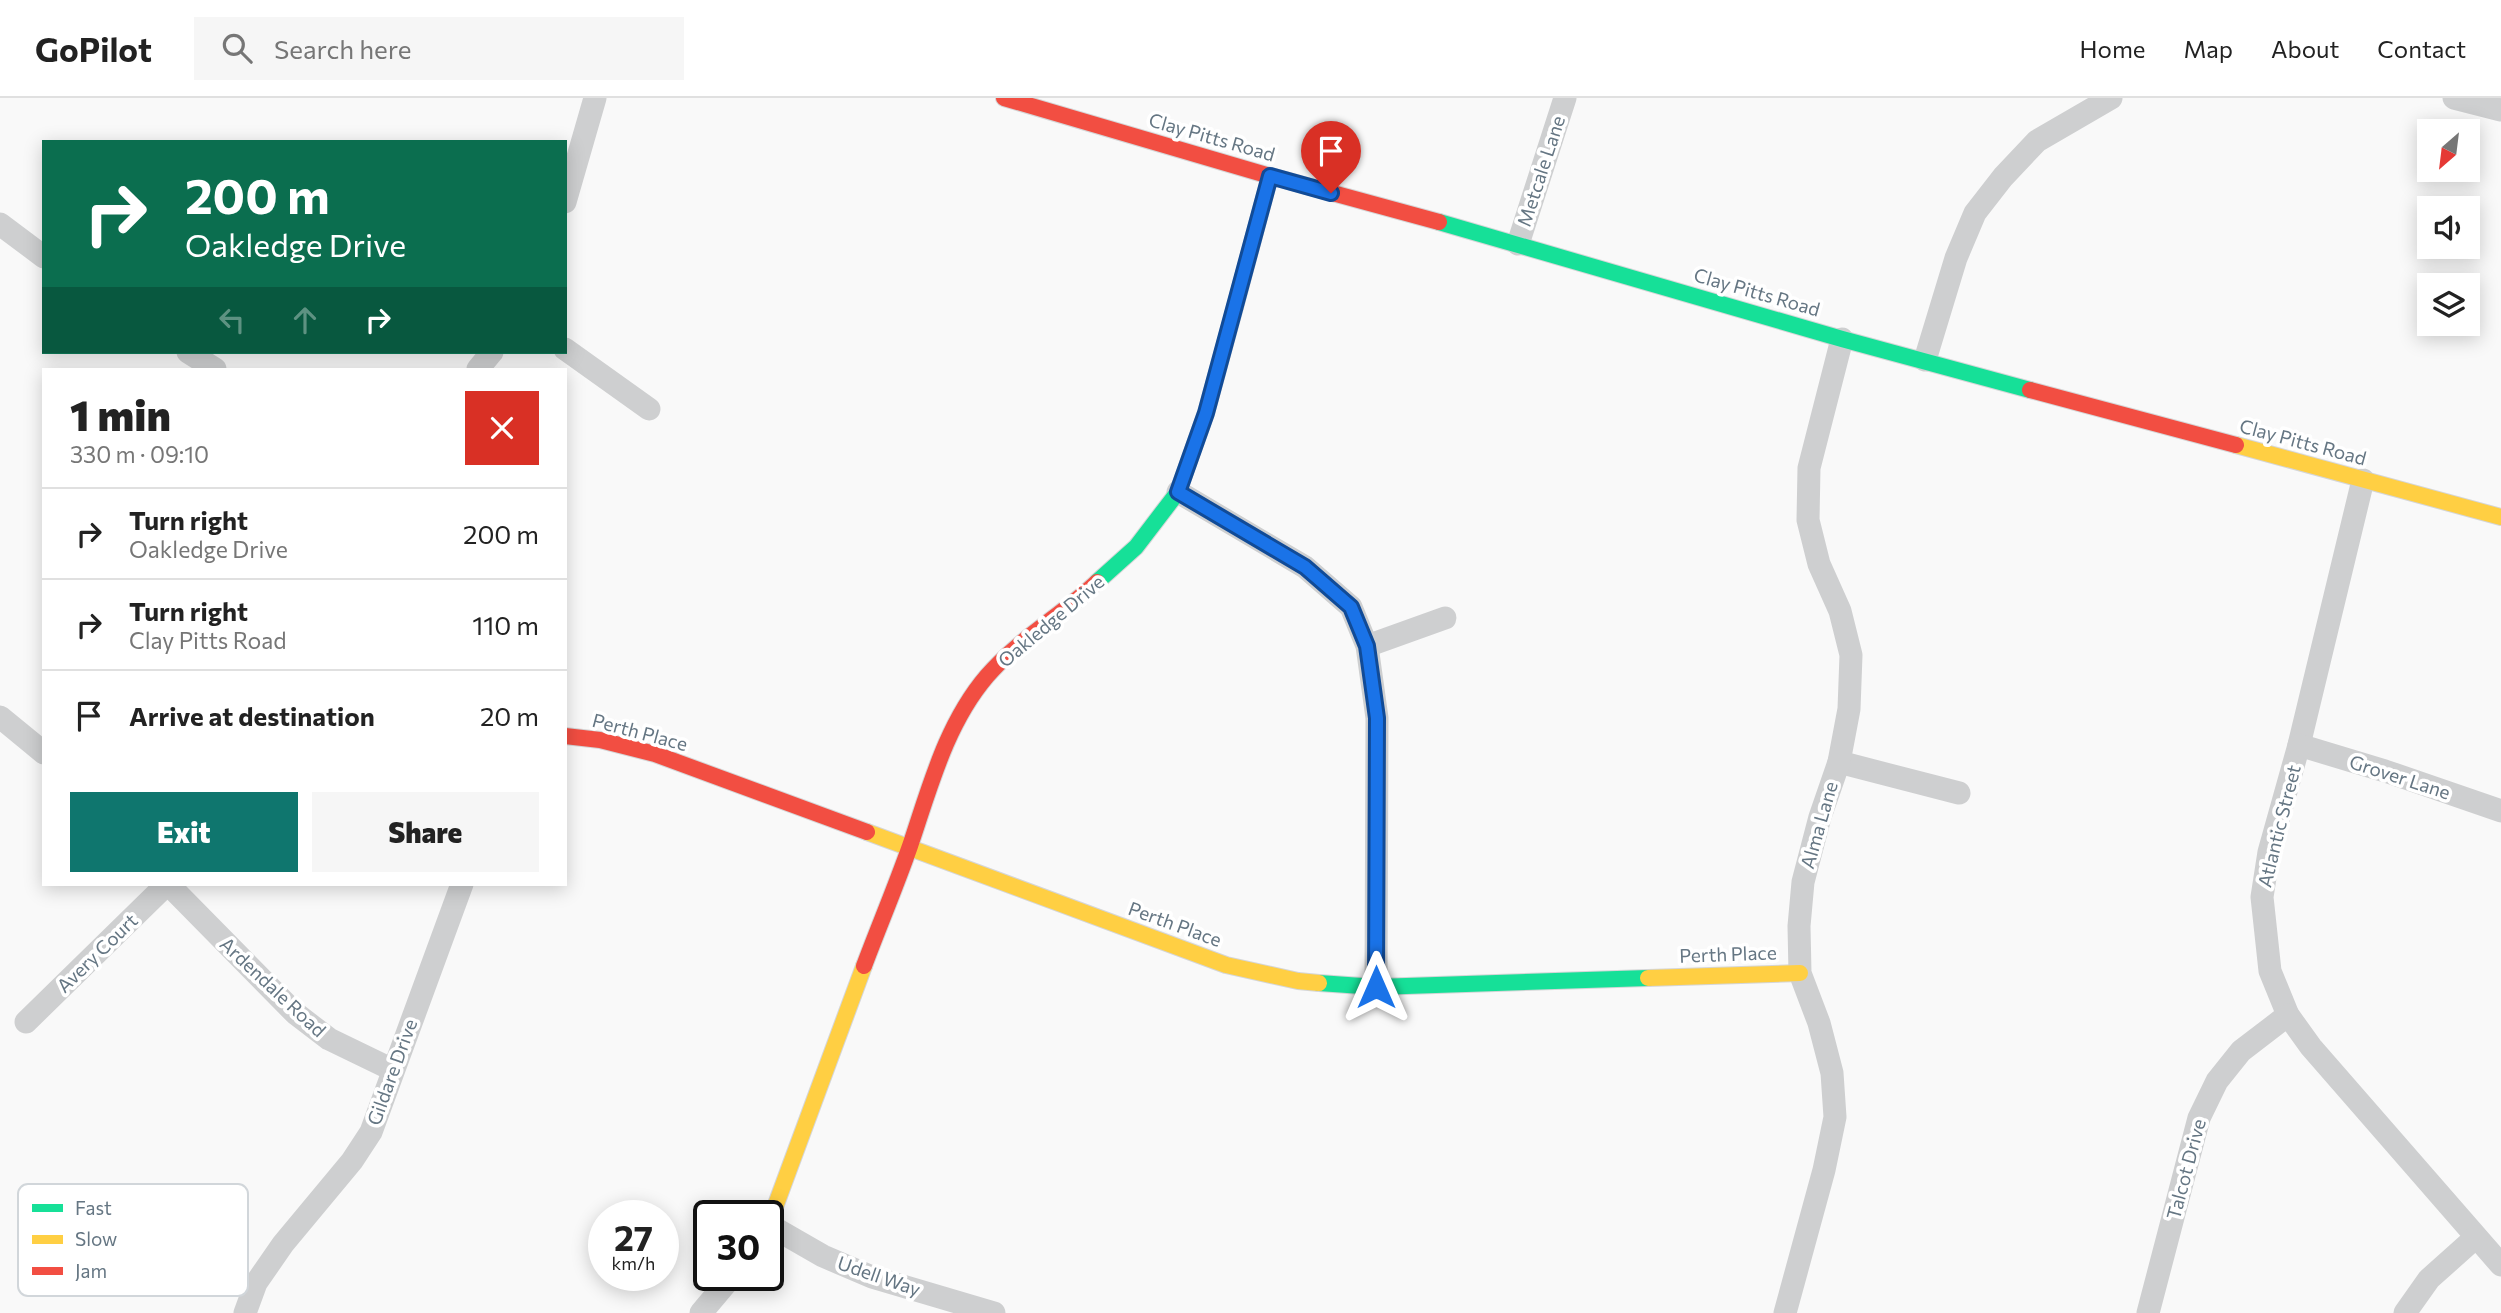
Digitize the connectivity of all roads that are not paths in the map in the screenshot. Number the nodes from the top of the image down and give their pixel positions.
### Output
1 (595, 98) edge
2 (1004, 98) edge
3 (1564, 98) edge
4 (2454, 98) edge
5 (2097, 101) edge
6 (2501, 110) edge
7 (1270, 176) junction
8 (567, 195) edge
9 (0, 224) edge
10 (1518, 244) junction
11 (42, 256) edge
12 (1842, 339) junction
13 (567, 350) edge
14 (191, 354) edge
15 (490, 354) edge
16 (1925, 360) junction
17 (213, 368) edge
18 (479, 368) edge
19 (649, 409) dead end
20 (2363, 480) junction
21 (1178, 492) junction
22 (2501, 517) edge
23 (1445, 618) dead end
24 (1367, 646) junction
25 (0, 717) edge
26 (567, 736) edge
27 (2299, 745) junction
28 (42, 752) edge
29 (1839, 762) junction
30 (1959, 793) dead end
31 (2501, 811) edge
32 (909, 848) junction
33 (166, 886) edge
34 (170, 886) edge
35 (461, 886) edge
36 (1800, 973) junction
37 (1376, 987) junction
38 (2288, 1015) junction
39 (26, 1022) dead end
40 (393, 1070) junction
41 (779, 1200) edge
42 (784, 1234) edge
43 (2476, 1237) junction
44 (2501, 1265) edge
45 (719, 1291) edge
46 (245, 1313) edge
47 (701, 1313) edge
48 (994, 1313) edge
49 (1785, 1313) edge
50 (2148, 1313) edge
51 (2405, 1313) edge

1 - 8 street
2 - 7 street, Clay Pitts Road
3 - 10 street, Metcale Lane
4 - 6 street
5 - 16 street
7 - 10 street, Clay Pitts Road
7 - 21 street, Oakledge Drive
9 - 11 street
10 - 12 street, Clay Pitts Road
12 - 16 street, Clay Pitts Road
12 - 29 street, Alma Lane
13 - 19 street
14 - 17 street
15 - 18 street
16 - 20 street, Clay Pitts Road
20 - 22 street, Clay Pitts Road
20 - 27 street, Atlantic Street
21 - 24 street
21 - 32 street, Oakledge Drive
23 - 24 street
24 - 37 street
25 - 28 street
26 - 32 street, Perth Place
27 - 31 street, Grover Lane
27 - 38 street, Atlantic Street
29 - 30 street
29 - 36 street, Alma Lane
32 - 37 street, Perth Place
32 - 41 street, Oakledge Drive
33 - 39 street, Avery Court
34 - 40 street, Ardendale Road
35 - 40 street, Gildare Drive
36 - 37 street, Perth Place
36 - 49 street, Alma Lane
38 - 43 street, Atlantic Street
38 - 50 street, Talcot Drive
40 - 46 street, Gildare Drive
42 - 48 street, Udell Way
43 - 44 street, Atlantic Street
43 - 51 street
45 - 47 street

